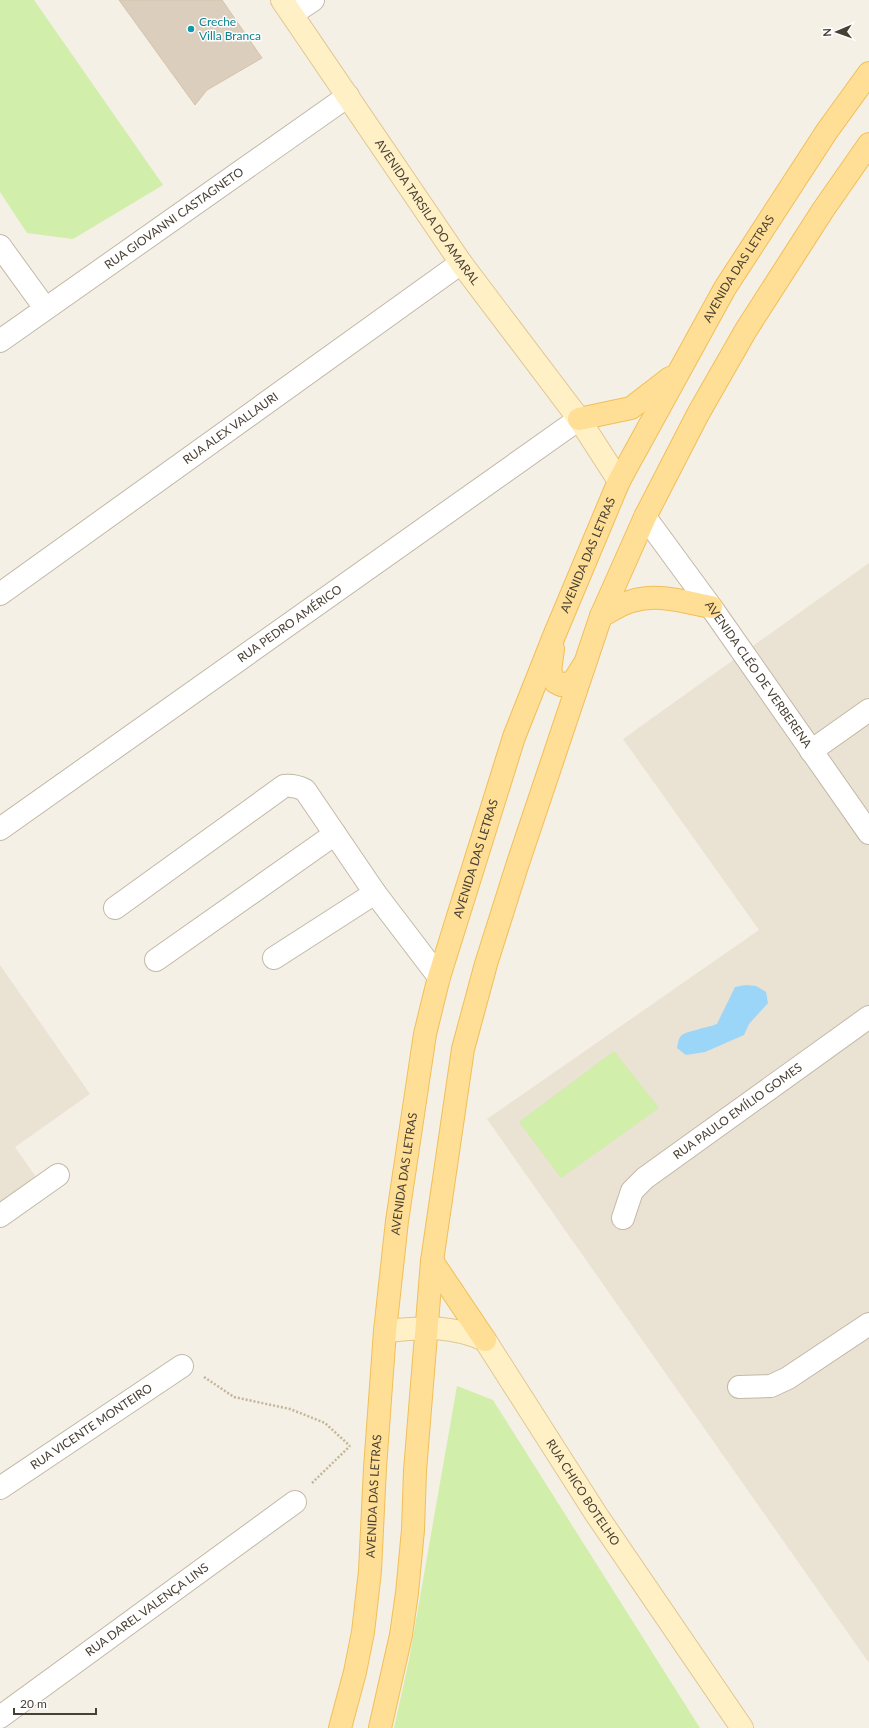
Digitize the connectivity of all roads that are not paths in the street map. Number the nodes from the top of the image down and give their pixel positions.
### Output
1 (313, 0) edge
2 (287, 7) edge
3 (869, 73) edge
4 (348, 96) junction
5 (869, 101) edge
6 (827, 131) junction
7 (866, 148) edge
8 (0, 246) edge
9 (461, 263) junction
10 (45, 308) junction
11 (0, 341) edge
12 (678, 373) junction
13 (579, 419) junction
14 (619, 481) junction
15 (645, 517) junction
16 (0, 594) edge
17 (711, 607) junction
18 (602, 616) junction
19 (554, 636) junction
20 (588, 655) junction
21 (869, 710) edge
22 (812, 751) junction
23 (0, 829) edge
24 (869, 833) edge
25 (335, 834) junction
26 (375, 893) junction
27 (115, 908) dead end
28 (274, 958) dead end
29 (156, 960) dead end
30 (439, 977) junction
31 (869, 1017) edge
32 (58, 1174) dead end
33 (0, 1216) edge
34 (623, 1218) dead end
35 (432, 1261) junction
36 (869, 1324) edge
37 (427, 1328) junction
38 (385, 1331) junction
39 (485, 1340) junction
40 (182, 1366) road end
41 (739, 1388) dead end
42 (0, 1488) edge
43 (295, 1502) road end
44 (0, 1717) edge
45 (340, 1728) edge
46 (380, 1728) edge
47 (742, 1728) edge

1 - 2 street
2 - 4 street, AVENIDA TARSILA DO AMARAL
3 - 6 main road, AVENIDA DAS LETRAS
4 - 9 street, AVENIDA TARSILA DO AMARAL
4 - 10 street, RUA GIOVANNI CASTAGNETO
5 - 6 main road
6 - 12 main road, AVENIDA DAS LETRAS
7 - 15 main road
8 - 10 street
9 - 13 street, AVENIDA TARSILA DO AMARAL
9 - 16 street, RUA ALEX VALLAURI
10 - 11 street, RUA GIOVANNI CASTAGNETO
12 - 13 main road
12 - 14 main road, AVENIDA DAS LETRAS
13 - 14 street, AVENIDA TARSILA DO AMARAL
13 - 23 street, RUA PEDRO AMÉRICO
14 - 19 main road, AVENIDA DAS LETRAS
15 - 17 street, AVENIDA CLÉO DE VERBERENA
15 - 18 main road
17 - 18 main road
17 - 22 street, AVENIDA CLÉO DE VERBERENA
18 - 20 main road
19 - 20 main road
19 - 30 main road, AVENIDA DAS LETRAS
20 - 35 main road
21 - 22 street
22 - 24 street, AVENIDA CLÉO DE VERBERENA
25 - 26 street
25 - 27 street
25 - 29 street
26 - 28 street
26 - 30 street
30 - 38 main road, AVENIDA DAS LETRAS
31 - 34 street, RUA PAULO EMÍLIO GOMES
32 - 33 street
35 - 37 main road
35 - 39 main road
36 - 41 street
37 - 38 street
37 - 39 street
37 - 46 main road
38 - 45 main road, AVENIDA DAS LETRAS
39 - 47 street, RUA CHICO BOTELHO
40 - 42 street, RUA VICENTE MONTEIRO
43 - 44 street, RUA DAREL VALENÇA LINS

